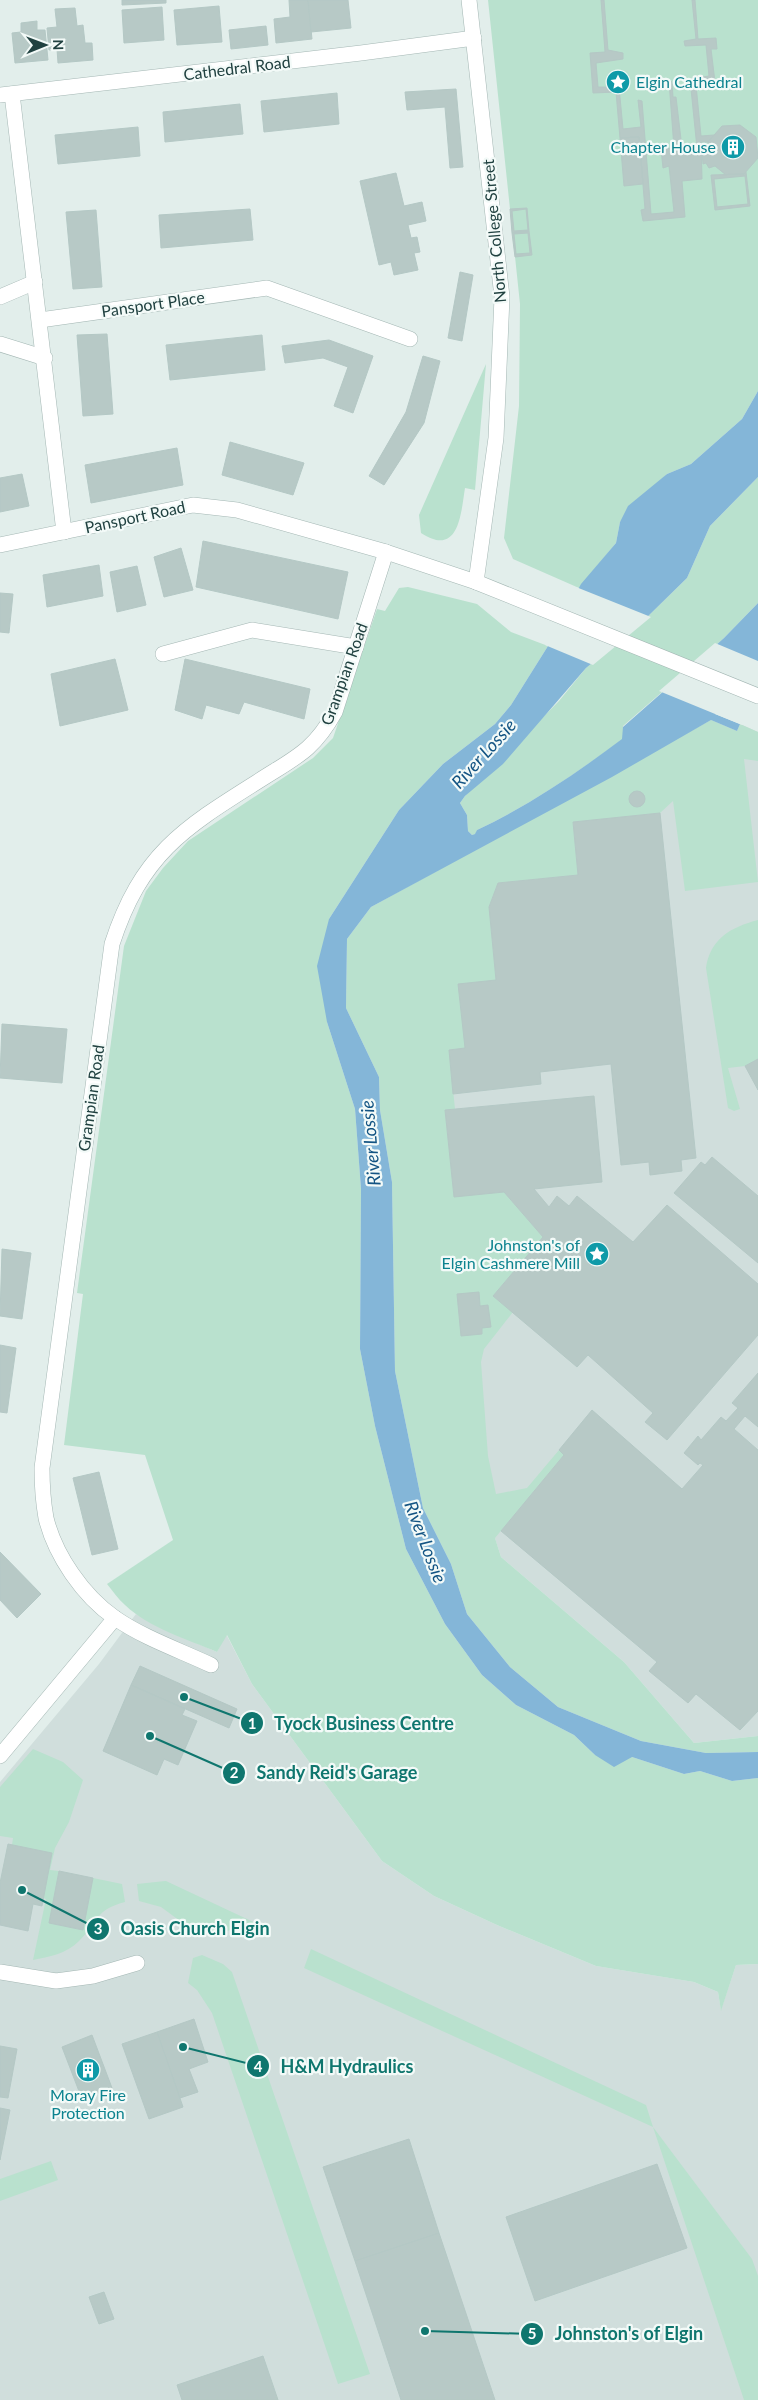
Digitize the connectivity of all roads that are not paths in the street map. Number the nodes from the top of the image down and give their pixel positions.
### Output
1 (469, 0) edge
2 (474, 38) junction
3 (6, 94) edge
4 (35, 282) junction
5 (0, 297) edge
6 (40, 320) junction
7 (410, 339) dead end
8 (0, 344) edge
9 (45, 358) junction
10 (64, 532) junction
11 (0, 545) edge
12 (386, 552) junction
13 (476, 582) junction
14 (356, 647) junction
15 (164, 654) dead end
16 (758, 696) edge
17 (116, 1618) junction
18 (211, 1665) dead end
19 (0, 1756) edge
20 (137, 1963) dead end
21 (0, 1972) edge

1 - 2 street, North College Street
2 - 3 street, Cathedral Road
2 - 13 street, North College Street
3 - 4 street
4 - 5 street
4 - 6 street
6 - 7 street, Pansport Place
6 - 9 street
8 - 9 street
9 - 10 street
10 - 11 street, Pansport Road
10 - 12 street, Pansport Road
12 - 13 street, Pansport Road
12 - 14 street, Grampian Road
13 - 16 street, Pansport Road
14 - 15 street
14 - 17 street, Grampian Road
17 - 18 street, Grampian Road
17 - 19 street
20 - 21 street

